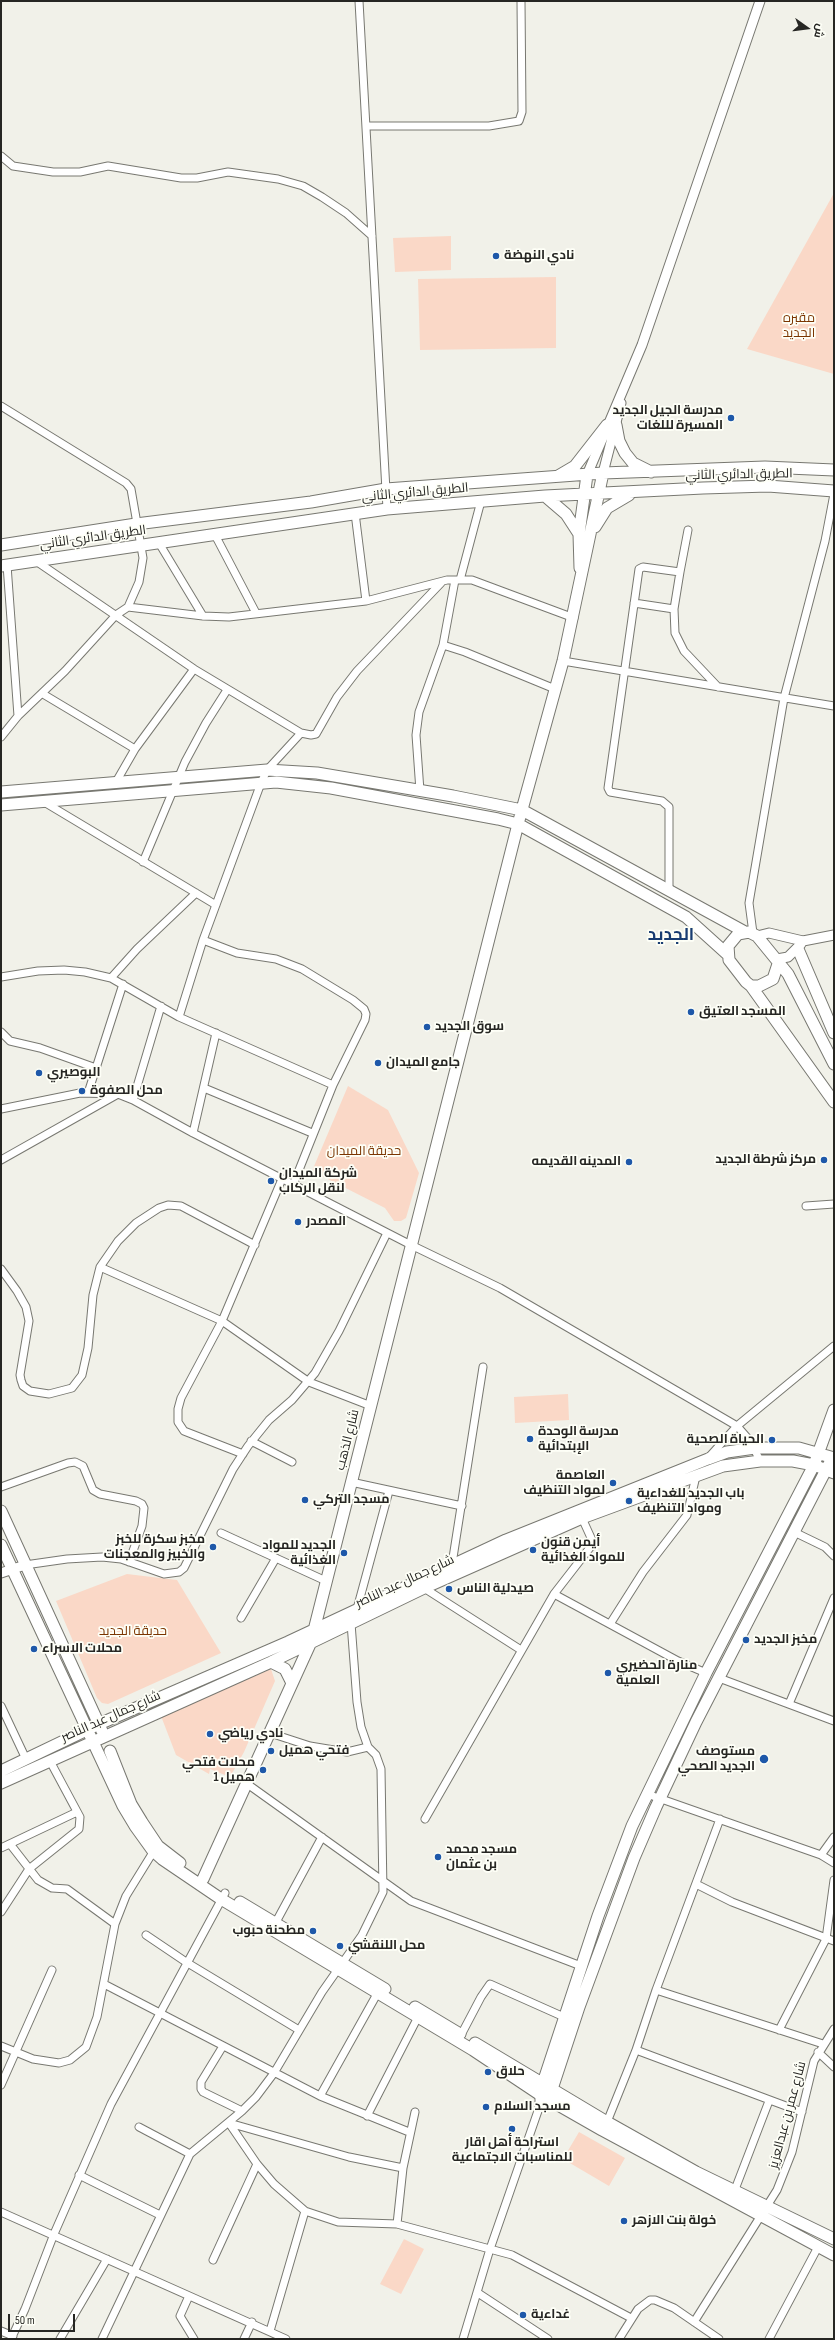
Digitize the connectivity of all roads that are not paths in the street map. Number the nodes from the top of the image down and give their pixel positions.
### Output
1 (359, 1) edge
2 (521, 1) edge
3 (760, 1) edge
4 (366, 126) junction
5 (1, 156) edge
6 (372, 236) junction
7 (1, 406) edge
8 (611, 425) junction
9 (834, 470) edge
10 (603, 473) junction
11 (652, 473) junction
12 (587, 475) junction
13 (557, 477) junction
14 (386, 489) junction
15 (834, 491) edge
16 (598, 494) junction
17 (632, 494) junction
18 (834, 494) edge
19 (584, 495) junction
20 (544, 496) junction
21 (481, 502) junction
22 (387, 509) junction
23 (355, 513) junction
24 (136, 524) junction
25 (688, 530) dead end
26 (214, 534) junction
27 (585, 534) junction
28 (159, 543) junction
29 (1, 545) edge
30 (141, 546) junction
31 (36, 561) junction
32 (4, 566) edge
33 (680, 572) junction
34 (458, 580) junction
35 (441, 582) junction
36 (366, 601) junction
37 (634, 603) junction
38 (128, 607) junction
39 (674, 609) junction
40 (256, 613) junction
41 (116, 615) junction
42 (203, 616) junction
43 (574, 618) junction
44 (443, 645) junction
45 (563, 661) junction
46 (194, 669) junction
47 (623, 671) junction
48 (718, 687) junction
49 (555, 689) junction
50 (227, 690) junction
51 (43, 694) junction
52 (784, 698) junction
53 (834, 706) edge
54 (18, 716) junction
55 (301, 733) junction
56 (1, 737) edge
57 (135, 750) junction
58 (268, 770) junction
59 (180, 777) junction
60 (116, 782) junction
61 (262, 783) junction
62 (175, 791) junction
63 (420, 791) junction
64 (1, 792) edge
65 (44, 802) junction
66 (1, 805) edge
67 (522, 810) junction
68 (518, 824) junction
69 (142, 862) junction
70 (669, 890) junction
71 (196, 893) junction
72 (216, 905) junction
73 (752, 933) junction
74 (834, 934) edge
75 (204, 940) junction
76 (801, 945) junction
77 (727, 954) junction
78 (778, 962) junction
79 (1, 977) edge
80 (111, 978) junction
81 (122, 984) junction
82 (751, 986) junction
83 (161, 1006) junction
84 (179, 1017) junction
85 (1, 1032) edge
86 (216, 1033) junction
87 (834, 1033) edge
88 (834, 1064) edge
89 (96, 1068) junction
90 (333, 1085) junction
91 (204, 1088) junction
92 (88, 1093) junction
93 (118, 1094) junction
94 (133, 1100) junction
95 (834, 1102) edge
96 (12, 1106) junction
97 (1, 1109) edge
98 (1, 1114) edge
99 (193, 1133) junction
100 (312, 1133) junction
101 (1, 1160) edge
102 (282, 1179) junction
103 (293, 1185) junction
104 (834, 1204) edge
105 (806, 1206) dead end
106 (387, 1233) junction
107 (255, 1245) junction
108 (412, 1245) junction
109 (100, 1267) junction
110 (1, 1269) edge
111 (222, 1321) junction
112 (834, 1346) edge
113 (483, 1367) dead end
114 (309, 1382) junction
115 (371, 1406) junction
116 (834, 1410) edge
117 (737, 1426) junction
118 (252, 1441) junction
119 (755, 1448) junction
120 (819, 1453) junction
121 (243, 1454) junction
122 (833, 1456) edge
123 (708, 1459) junction
124 (760, 1461) junction
125 (292, 1462) dead end
126 (814, 1465) junction
127 (830, 1471) edge
128 (696, 1476) junction
129 (352, 1482) junction
130 (1, 1488) edge
131 (389, 1491) junction
132 (462, 1506) junction
133 (1, 1512) edge
134 (582, 1518) junction
135 (794, 1532) junction
136 (220, 1533) dead end
137 (1, 1545) edge
138 (834, 1556) edge
139 (276, 1558) junction
140 (128, 1562) junction
141 (452, 1564) junction
142 (26, 1565) junction
143 (12, 1569) junction
144 (1, 1573) edge
145 (326, 1581) junction
146 (424, 1588) junction
147 (554, 1594) junction
148 (834, 1598) edge
149 (357, 1609) junction
150 (241, 1618) dead end
151 (351, 1623) junction
152 (610, 1624) junction
153 (313, 1629) junction
154 (311, 1642) junction
155 (521, 1650) junction
156 (271, 1662) junction
157 (706, 1673) junction
158 (719, 1678) junction
159 (292, 1683) junction
160 (789, 1704) junction
161 (1, 1706) edge
162 (834, 1711) edge
163 (832, 1720) edge
164 (87, 1730) junction
165 (101, 1730) junction
166 (270, 1733) junction
167 (92, 1741) junction
168 (368, 1747) junction
169 (110, 1751) dead end
170 (26, 1759) junction
171 (50, 1761) junction
172 (1, 1771) edge
173 (1, 1782) edge
174 (246, 1783) junction
175 (647, 1794) junction
176 (660, 1798) junction
177 (78, 1812) junction
178 (720, 1819) junction
179 (426, 1820) dead end
180 (322, 1837) junction
181 (834, 1837) edge
182 (10, 1844) junction
183 (1, 1848) edge
184 (156, 1848) junction
185 (821, 1855) junction
186 (834, 1863) edge
187 (28, 1869) junction
188 (203, 1879) junction
189 (834, 1880) edge
190 (384, 1882) junction
191 (696, 1884) junction
192 (223, 1896) junction
193 (1, 1912) edge
194 (276, 1922) junction
195 (115, 1924) junction
196 (146, 1935) dead end
197 (826, 1939) junction
198 (834, 1941) edge
199 (186, 1962) junction
200 (581, 1966) junction
201 (340, 1967) junction
202 (52, 1970) dead end
203 (104, 1984) junction
204 (656, 1990) junction
205 (377, 1994) junction
206 (159, 2013) junction
207 (418, 2017) junction
208 (564, 2017) junction
209 (834, 2029) edge
210 (299, 2030) junction
211 (779, 2030) junction
212 (461, 2034) junction
213 (823, 2044) junction
214 (1, 2046) edge
215 (223, 2046) junction
216 (636, 2050) junction
217 (818, 2052) junction
218 (17, 2053) junction
219 (834, 2067) edge
220 (274, 2073) junction
221 (543, 2083) junction
222 (1, 2085) edge
223 (553, 2088) junction
224 (320, 2096) junction
225 (544, 2096) junction
226 (769, 2101) junction
227 (242, 2111) junction
228 (414, 2112) dead end
229 (802, 2112) junction
230 (367, 2116) junction
231 (607, 2122) junction
232 (229, 2123) junction
233 (139, 2127) dead end
234 (409, 2132) junction
235 (190, 2154) junction
236 (257, 2164) junction
237 (403, 2168) junction
238 (79, 2176) junction
239 (734, 2192) junction
240 (305, 2211) junction
241 (764, 2212) junction
242 (2, 2215) edge
243 (160, 2215) junction
244 (397, 2224) junction
245 (54, 2234) junction
246 (834, 2239) edge
247 (818, 2247) junction
248 (490, 2248) junction
249 (834, 2255) edge
250 (107, 2259) junction
251 (213, 2260) dead end
252 (135, 2272) junction
253 (478, 2293) junction
254 (189, 2296) junction
255 (631, 2318) junction
256 (252, 2322) junction
257 (694, 2322) junction
258 (1, 2331) edge
259 (270, 2331) junction
260 (12, 2337) edge
261 (60, 2339) edge
262 (102, 2339) edge
263 (194, 2339) edge
264 (244, 2339) edge
265 (286, 2339) edge
266 (463, 2339) edge
267 (548, 2339) edge
268 (619, 2339) edge
269 (719, 2339) edge
270 (769, 2339) edge

1 - 4 street
2 - 4 street
3 - 8 street
4 - 6 street
5 - 6 street
6 - 14 street
7 - 24 street
8 - 10 street
8 - 11 main road
8 - 12 street
8 - 13 main road
9 - 11 main road, الطريق الدائري الثاني
10 - 11 main road, الطريق الدائري الثاني
10 - 12 main road, الطريق الدائري الثاني
10 - 16 main road
12 - 13 main road, الطريق الدائري الثاني
12 - 19 main road
13 - 14 main road, الطريق الدائري الثاني
14 - 22 street
14 - 24 main road, الطريق الدائري الثاني
15 - 17 main road, الطريق الدائري الثاني
16 - 17 main road, الطريق الدائري الثاني
16 - 19 main road, الطريق الدائري الثاني
16 - 27 main road
17 - 27 main road
18 - 52 street
19 - 20 main road, الطريق الدائري الثاني
19 - 27 main road
20 - 21 main road, الطريق الدائري الثاني
20 - 27 main road
21 - 22 main road, الطريق الدائري الثاني
21 - 34 street
22 - 23 main road, الطريق الدائري الثاني
23 - 26 main road, الطريق الدائري الثاني
23 - 36 street
24 - 29 main road, الطريق الدائري الثاني
24 - 30 street
25 - 33 street
26 - 28 main road, الطريق الدائري الثاني
26 - 40 street
27 - 43 main road, شارع الذهب
28 - 30 main road, الطريق الدائري الثاني
28 - 42 street
30 - 31 main road, الطريق الدائري الثاني
30 - 38 street
31 - 32 main road, الطريق الدائري الثاني
31 - 41 street
32 - 54 street
33 - 37 street
33 - 39 street
34 - 35 street
34 - 43 street
34 - 44 street
35 - 36 street
35 - 55 street
36 - 40 street
37 - 39 street
37 - 47 street
38 - 41 street
38 - 42 street
39 - 48 street
40 - 42 street
41 - 46 street
41 - 51 street
43 - 45 main road, شارع الذهب
44 - 49 street
44 - 63 street
45 - 47 street
45 - 49 main road, شارع الذهب
46 - 50 street
46 - 57 street
47 - 48 street
47 - 70 street
48 - 52 street
49 - 67 main road, شارع الذهب
50 - 55 street
50 - 59 street
51 - 54 street
51 - 57 street
52 - 53 street
52 - 73 street
54 - 56 street
55 - 58 street
57 - 60 street
58 - 59 main road
58 - 61 street
58 - 63 main road
59 - 60 main road
59 - 62 street
60 - 64 main road
61 - 62 main road
61 - 68 main road
61 - 72 street
62 - 65 main road
62 - 69 street
63 - 67 main road
65 - 66 main road
65 - 69 street
67 - 68 main road, شارع الذهب
67 - 70 main road
68 - 77 main road
68 - 108 main road, شارع الذهب
69 - 71 street
70 - 73 main road
71 - 72 street
71 - 80 street
72 - 75 street
73 - 76 street
73 - 77 main road
73 - 78 main road
74 - 76 street
75 - 84 street
75 - 90 street
76 - 78 street
76 - 87 main road
77 - 82 main road
78 - 82 main road
78 - 88 main road
79 - 80 street
80 - 81 street
81 - 83 street
81 - 89 street
82 - 95 main road
83 - 84 street
83 - 94 street
84 - 86 street
85 - 89 street
86 - 90 street
86 - 91 street
89 - 92 street
90 - 100 street
91 - 99 street
91 - 100 street
92 - 93 street
92 - 96 street
93 - 94 street
93 - 101 street
94 - 99 street
96 - 97 street
96 - 98 street
99 - 102 street
100 - 103 street
102 - 103 street
102 - 107 street
103 - 106 street
104 - 105 street
106 - 108 street
106 - 114 street
107 - 109 street
107 - 111 street
108 - 115 main road, شارع الذهب
108 - 117 street
109 - 110 street
109 - 111 street
111 - 114 street
111 - 121 street
112 - 117 street
113 - 132 street
114 - 115 street
114 - 118 street
115 - 129 main road, شارع الذهب
116 - 120 main road
117 - 119 street
117 - 123 street
118 - 121 street
118 - 125 street
119 - 120 main road, شارع جمال عبد الناصر
119 - 123 main road, شارع جمال عبد الناصر
119 - 124 street
120 - 122 main road, شارع جمال عبد الناصر
120 - 126 main road
121 - 140 street
122 - 127 main road
123 - 141 main road, شارع جمال عبد الناصر
124 - 126 main road, شارع جمال عبد الناصر
124 - 128 main road, شارع جمال عبد الناصر
126 - 127 main road, شارع جمال عبد الناصر
126 - 157 main road
127 - 135 main road
128 - 134 main road, شارع جمال عبد الناصر
128 - 152 street
129 - 131 street
129 - 145 main road, شارع الذهب
130 - 140 street
131 - 132 street
131 - 149 street
132 - 141 street
133 - 142 main road
134 - 146 main road, شارع جمال عبد الناصر
134 - 147 street
135 - 138 street
135 - 158 main road
136 - 139 street
137 - 143 main road
139 - 145 street
139 - 150 street
140 - 142 street
141 - 149 main road, شارع جمال عبد الناصر
142 - 143 street
142 - 165 main road
143 - 144 street
143 - 164 main road
145 - 153 main road, شارع الذهب
146 - 151 main road, شارع جمال عبد الناصر
146 - 155 street
147 - 152 street
147 - 155 street
148 - 160 street
149 - 153 main road, شارع جمال عبد الناصر
151 - 154 main road, شارع جمال عبد الناصر
151 - 168 street
152 - 157 street
153 - 154 main road, شارع الذهب
153 - 165 main road, شارع جمال عبد الناصر
154 - 156 main road, شارع جمال عبد الناصر
154 - 159 main road, شارع الذهب
155 - 179 street
156 - 159 main road
156 - 165 main road, شارع جمال عبد الناصر
157 - 175 main road
158 - 160 street
158 - 176 main road
159 - 166 main road, شارع الذهب
160 - 163 street
161 - 170 street
162 - 163 street
164 - 165 main road, شارع جمال عبد الناصر
164 - 167 main road
164 - 170 main road, شارع جمال عبد الناصر
165 - 167 main road, شارع جمال عبد الناصر
166 - 168 street
166 - 174 main road, شارع الذهب
167 - 171 main road, شارع جمال عبد الناصر
167 - 184 main road
168 - 190 street
169 - 184 main road
170 - 172 main road, شارع جمال عبد الناصر
171 - 173 main road, شارع جمال عبد الناصر
171 - 177 street
174 - 180 street
174 - 188 main road, شارع الذهب
175 - 176 street
175 - 200 main road
176 - 178 street
176 - 223 main road
177 - 182 street
177 - 187 street
178 - 185 street
178 - 191 street
180 - 190 street
180 - 194 street
181 - 185 street
182 - 183 street
182 - 187 street
184 - 188 main road
184 - 192 main road
184 - 195 street
185 - 186 street
187 - 193 street
187 - 195 street
188 - 192 main road
189 - 197 street
190 - 200 street
190 - 201 street
191 - 197 street
191 - 204 street
192 - 194 main road
192 - 199 street
192 - 201 main road
194 - 201 main road
195 - 203 street
196 - 199 street
197 - 198 street
197 - 211 street
199 - 206 street
199 - 210 street
200 - 208 main road
201 - 205 main road
201 - 210 street
201 - 212 main road
202 - 218 street
203 - 206 street
203 - 218 street
204 - 211 street
204 - 216 street
205 - 207 main road
205 - 224 street
206 - 215 street
206 - 238 street
207 - 225 main road
207 - 230 street
208 - 212 street
208 - 221 main road
209 - 213 street, شارع عمر بن عبدالعزيز
210 - 220 street
211 - 213 street
212 - 221 main road
213 - 217 street, شارع عمر بن عبدالعزيز
214 - 218 street
215 - 220 street
215 - 227 street
216 - 226 street
216 - 231 street
217 - 219 street
217 - 229 street, شارع عمر بن عبدالعزيز
218 - 222 street
220 - 224 street
220 - 227 street
221 - 223 main road
221 - 225 main road
223 - 225 main road
223 - 231 main road
224 - 230 street
225 - 241 main road
225 - 248 street
226 - 229 street
226 - 239 street
227 - 232 street
228 - 234 street
229 - 241 street, شارع عمر بن عبدالعزيز
230 - 234 street
231 - 239 main road
232 - 235 street
232 - 236 street
232 - 237 street
233 - 235 street
234 - 237 street
235 - 243 street
236 - 240 street
236 - 251 street
237 - 244 street
238 - 243 street
238 - 245 street
239 - 241 main road
240 - 244 street
240 - 259 street
241 - 246 main road
241 - 247 main road
241 - 257 street, شارع عمر بن عبدالعزيز
242 - 245 street
243 - 252 street
244 - 248 street
245 - 250 street
245 - 260 street
247 - 249 main road
247 - 270 street
248 - 253 street
248 - 255 street
250 - 252 street
250 - 261 street
252 - 254 street
252 - 262 street
253 - 266 street
253 - 267 street
254 - 256 street
254 - 263 street
255 - 257 street
255 - 268 street
256 - 259 street
256 - 264 street
257 - 269 street
258 - 260 street
259 - 265 street

